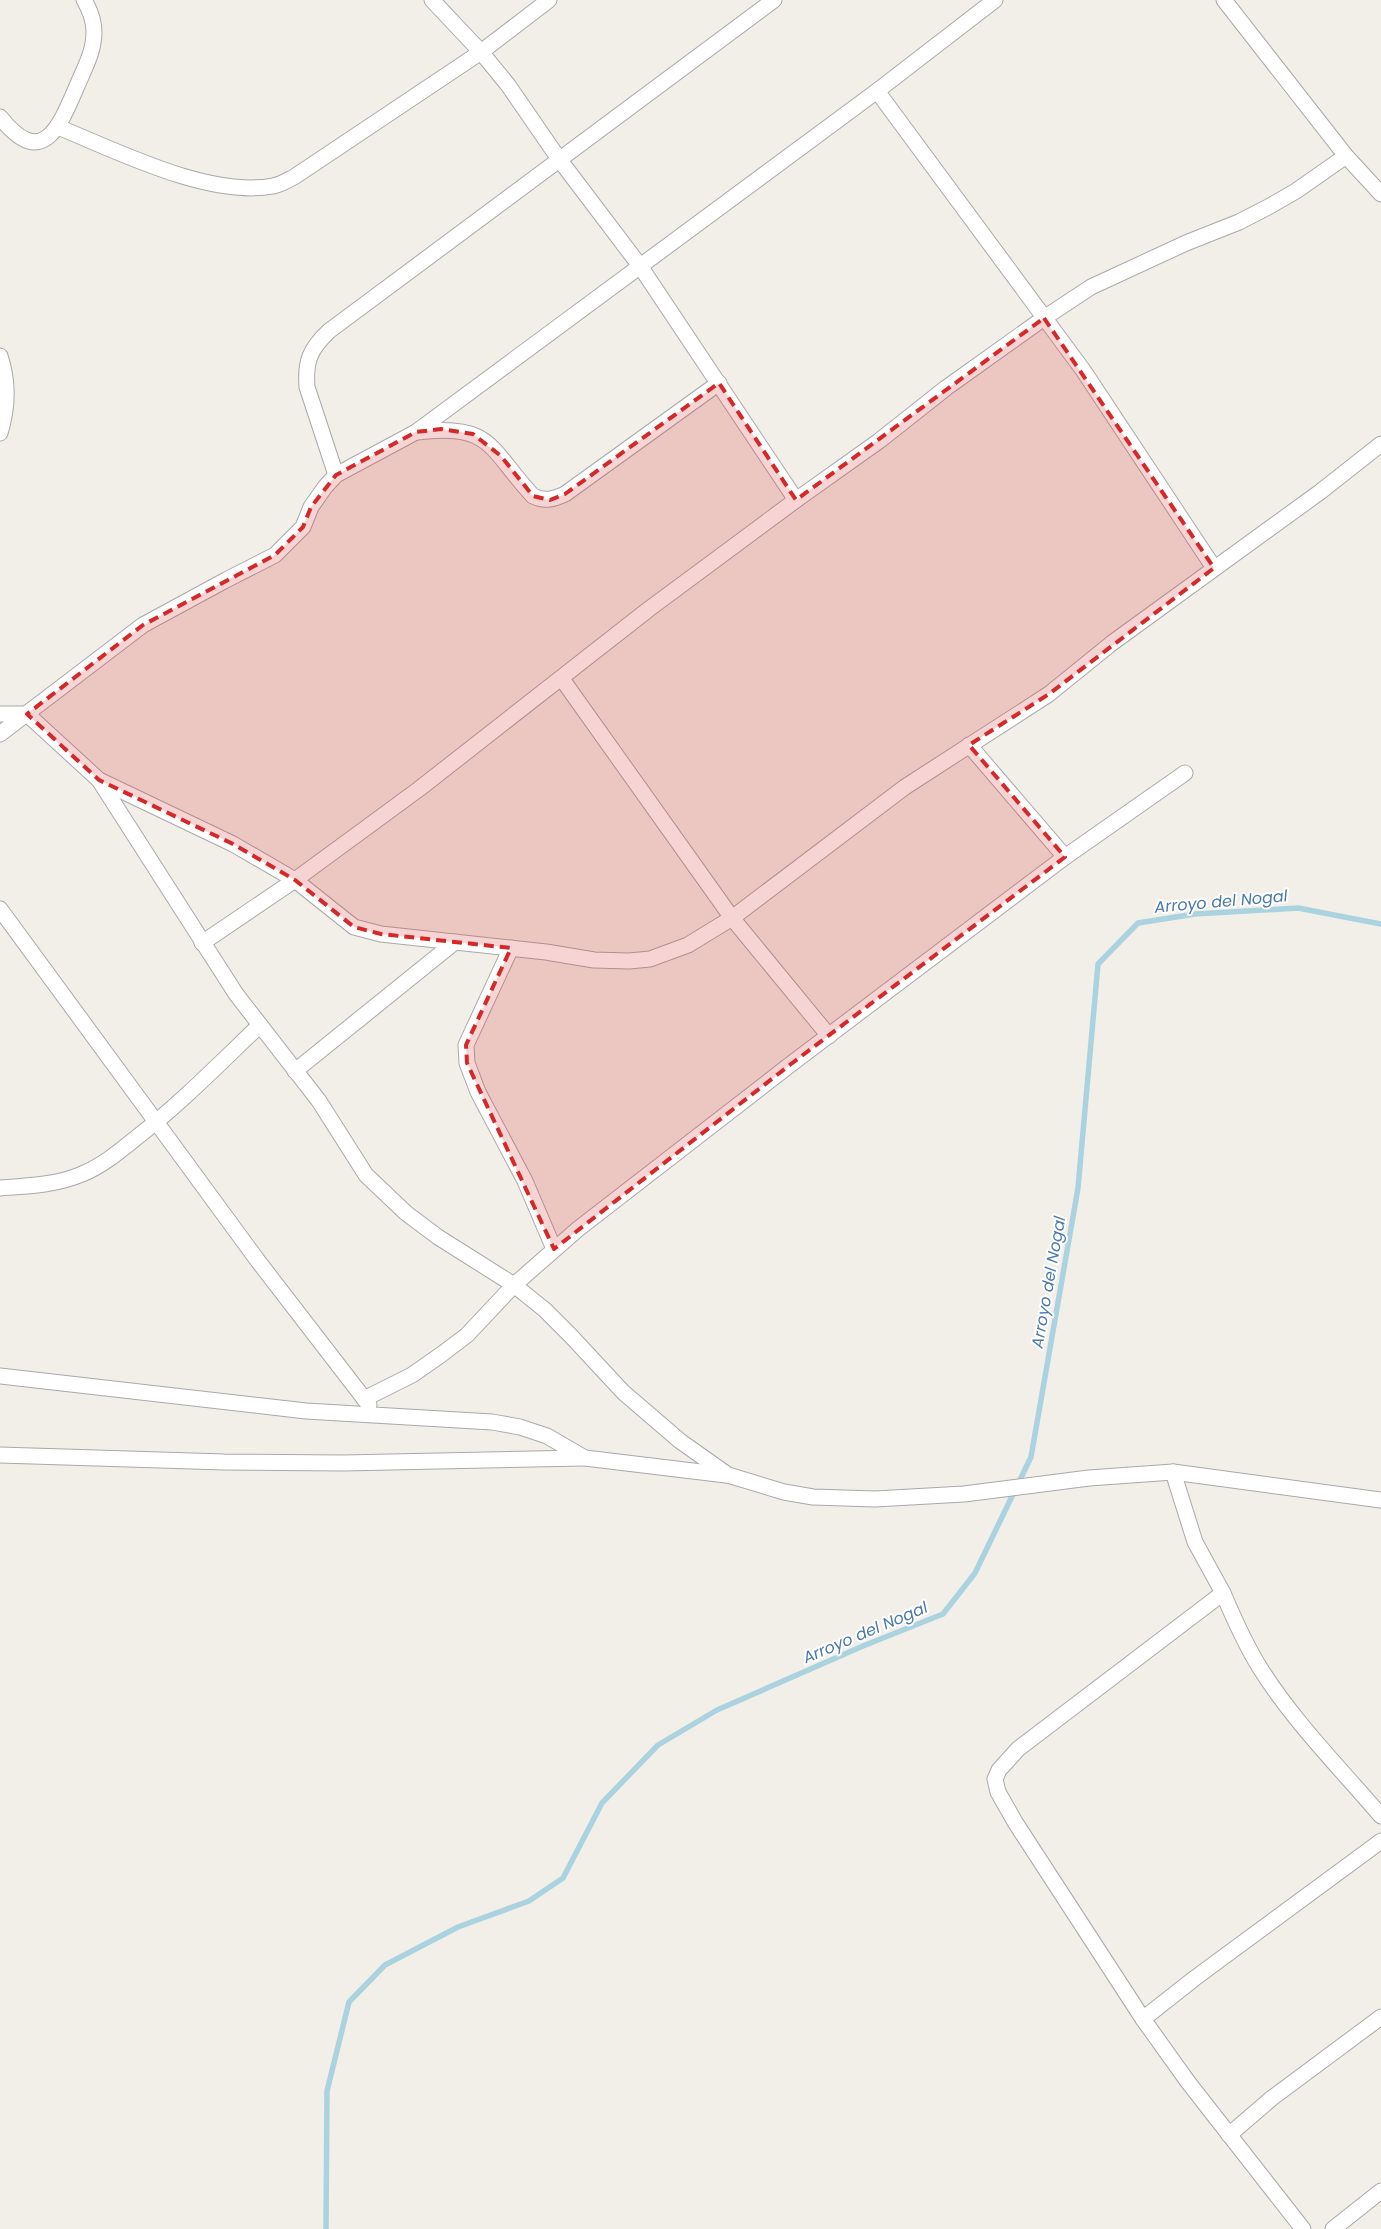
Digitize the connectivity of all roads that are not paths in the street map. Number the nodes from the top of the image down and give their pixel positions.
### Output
1 (84, 0) edge
2 (432, 0) edge
3 (549, 0) edge
4 (774, 0) edge
5 (995, 0) edge
6 (1224, 0) edge
7 (482, 52) junction
8 (877, 91) junction
9 (0, 116) edge
10 (58, 127) junction
11 (1346, 156) junction
12 (558, 159) junction
13 (1381, 194) edge
14 (640, 266) junction
15 (1044, 318) junction
16 (0, 356) edge
17 (719, 383) junction
18 (416, 432) junction
19 (0, 433) edge
20 (1381, 444) edge
21 (336, 475) junction
22 (796, 500) junction
23 (1214, 568) junction
24 (562, 679) junction
25 (0, 714) edge
26 (28, 714) junction
27 (0, 734) edge
28 (969, 745) junction
29 (1185, 773) dead end
30 (98, 780) junction
31 (1065, 857) junction
32 (294, 880) junction
33 (0, 909) edge
34 (732, 918) junction
35 (455, 942) junction
36 (202, 943) junction
37 (511, 948) junction
38 (260, 1025) junction
39 (829, 1036) junction
40 (295, 1072) junction
41 (157, 1122) junction
42 (0, 1188) edge
43 (554, 1249) junction
44 (514, 1285) junction
45 (0, 1376) edge
46 (364, 1399) junction
47 (378, 1416) junction
48 (0, 1454) edge
49 (585, 1458) junction
50 (1173, 1472) junction
51 (728, 1475) junction
52 (1381, 1500) edge
53 (1222, 1594) junction
54 (1381, 1816) edge
55 (1381, 1841) edge
56 (1381, 2017) edge
57 (1143, 2019) junction
58 (1229, 2135) junction
59 (1381, 2191) edge
60 (1303, 2229) edge
61 (1333, 2229) edge

1 - 10 street
2 - 7 street
3 - 7 street
4 - 12 street
5 - 8 street
6 - 11 street
7 - 10 street
7 - 12 street
8 - 14 street
8 - 15 street
9 - 10 street
11 - 13 street
11 - 15 street
12 - 14 street
12 - 21 street
14 - 17 street
14 - 18 street
15 - 22 street
15 - 23 street
16 - 19 street
17 - 18 street
17 - 22 street
18 - 21 street
20 - 23 street
21 - 26 street
22 - 24 street
23 - 28 street
24 - 32 street
24 - 34 street
25 - 26 street
26 - 27 street
26 - 30 street
28 - 31 street
28 - 34 street
29 - 31 street
30 - 32 street
30 - 36 street
31 - 39 street
32 - 35 street
32 - 36 street
33 - 41 street
34 - 37 street
34 - 39 street
35 - 37 street
35 - 40 street
36 - 38 street
37 - 43 street
38 - 40 street
38 - 41 street
39 - 43 street
40 - 44 street
41 - 42 street
41 - 46 street
43 - 44 street
44 - 46 street
44 - 51 street
45 - 47 street
46 - 47 street
47 - 49 street
48 - 49 street
49 - 51 street
50 - 51 street
50 - 52 street
50 - 53 street
53 - 54 street
53 - 57 street
55 - 57 street
56 - 58 street
57 - 58 street
58 - 60 street
59 - 61 street

